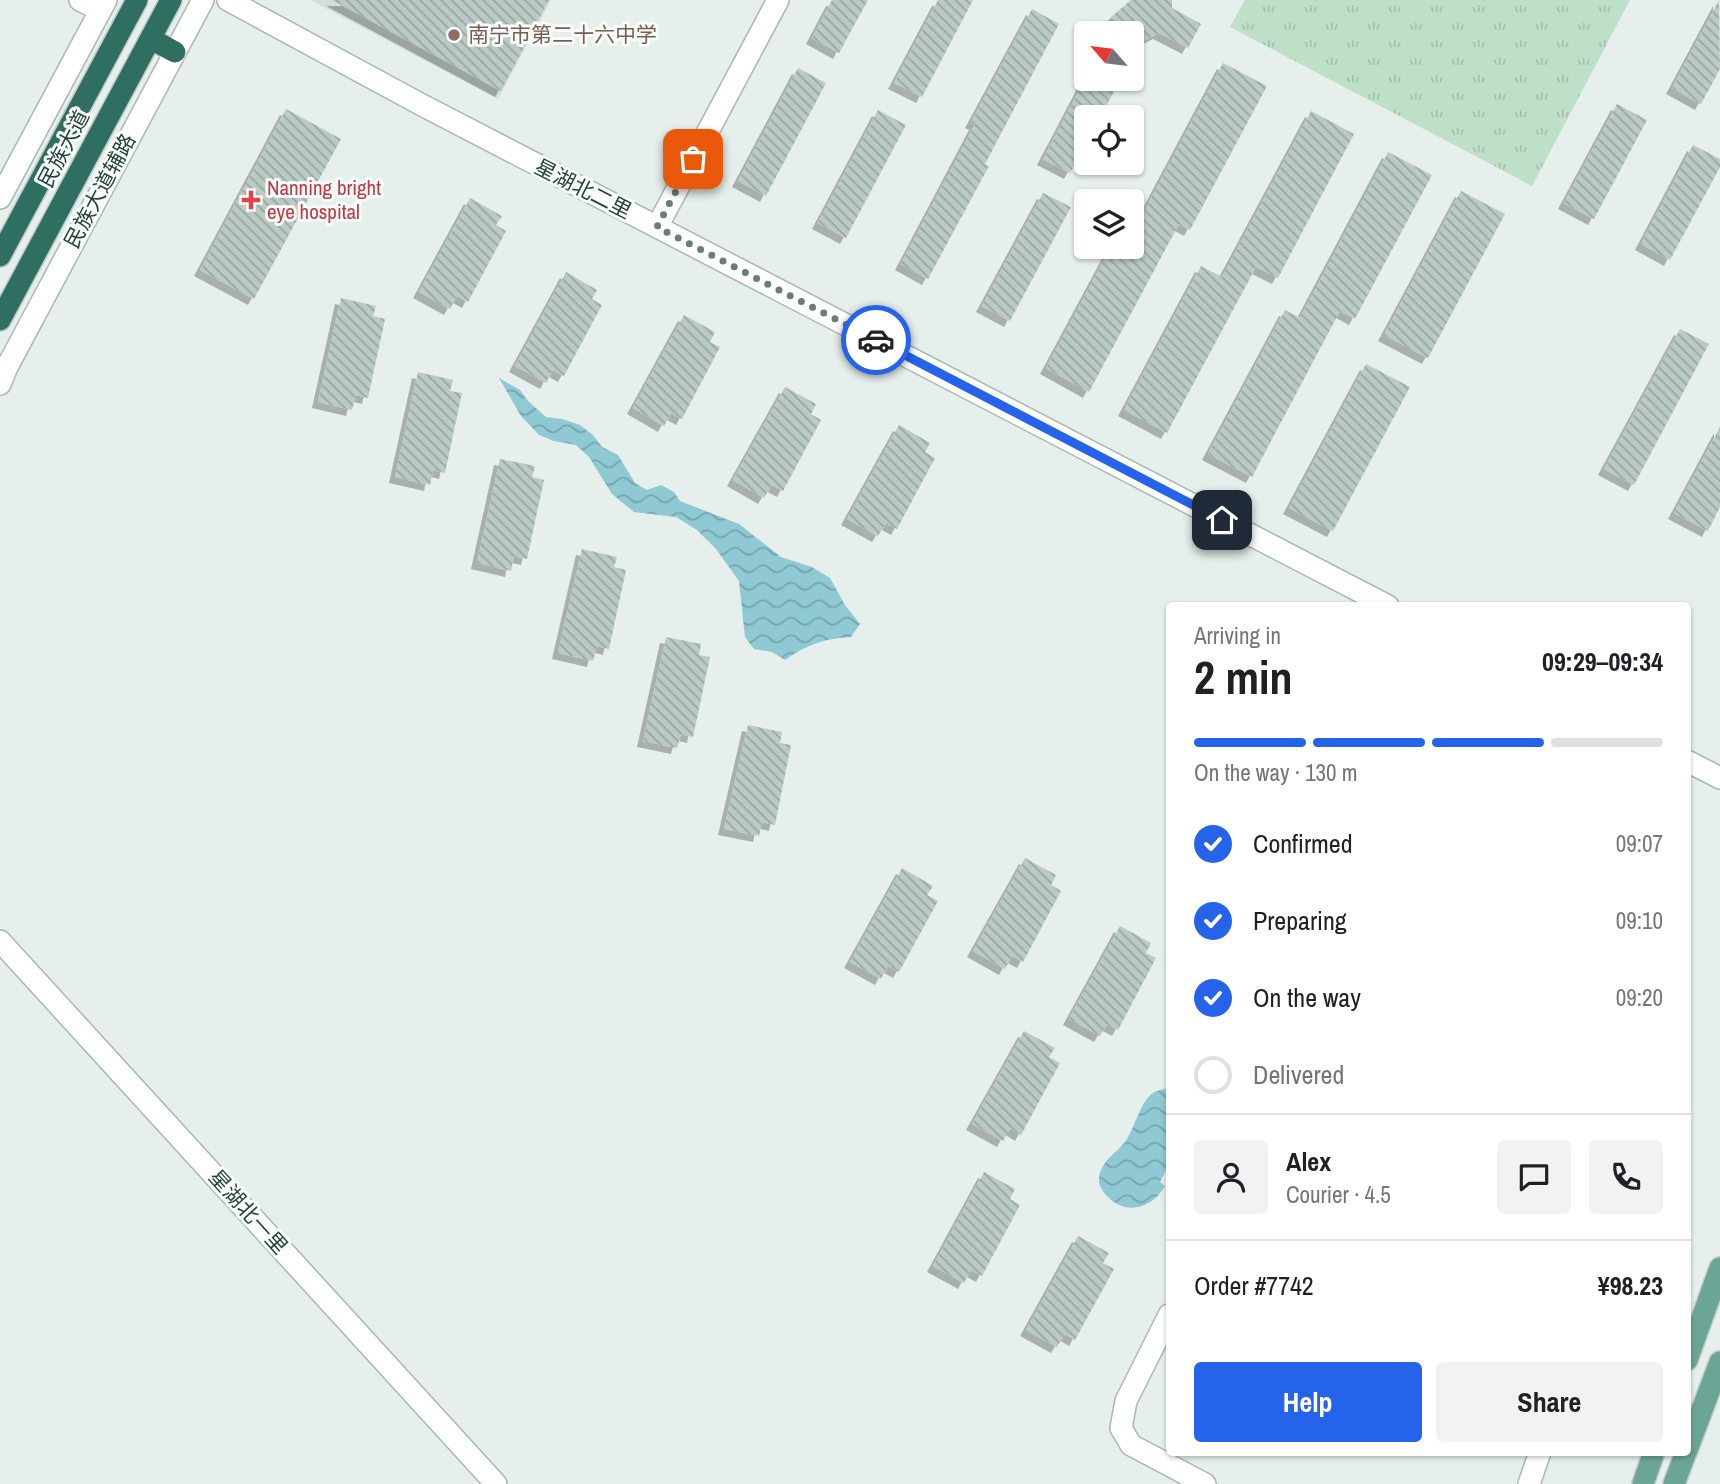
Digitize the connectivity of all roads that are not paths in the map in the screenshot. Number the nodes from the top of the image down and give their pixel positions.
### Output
1 (80, 0) edge
2 (137, 0) edge
3 (172, 0) edge
4 (203, 0) edge
5 (228, 0) edge
6 (778, 0) edge
7 (103, 5) edge
8 (151, 39) junction
9 (175, 52) junction
10 (0, 198) edge
11 (657, 227) junction
12 (0, 256) edge
13 (0, 320) edge
14 (0, 384) edge
15 (1380, 602) edge
16 (1691, 763) edge
17 (1720, 778) edge
18 (0, 941) edge
19 (1720, 1268) edge
20 (1166, 1321) edge
21 (1691, 1349) edge
22 (1720, 1362) edge
23 (1691, 1438) edge
24 (1539, 1456) edge
25 (1653, 1456) edge
26 (1684, 1456) edge
27 (496, 1484) edge
28 (1205, 1484) edge
29 (1529, 1484) edge
30 (1643, 1484) edge
31 (1674, 1484) edge

1 - 7 street
2 - 12 highway, 民族大道
3 - 8 highway, 民族大道
4 - 9 street, 民族大道辅路
5 - 11 street, 星湖北二里
6 - 11 street
7 - 10 street
8 - 9 highway
8 - 13 highway, 民族大道
9 - 14 street, 民族大道辅路
11 - 15 street, 星湖北二里
16 - 17 street
18 - 27 street, 星湖北一里
19 - 21 main road
20 - 28 street
22 - 23 main road
24 - 29 street
25 - 30 main road
26 - 31 main road

